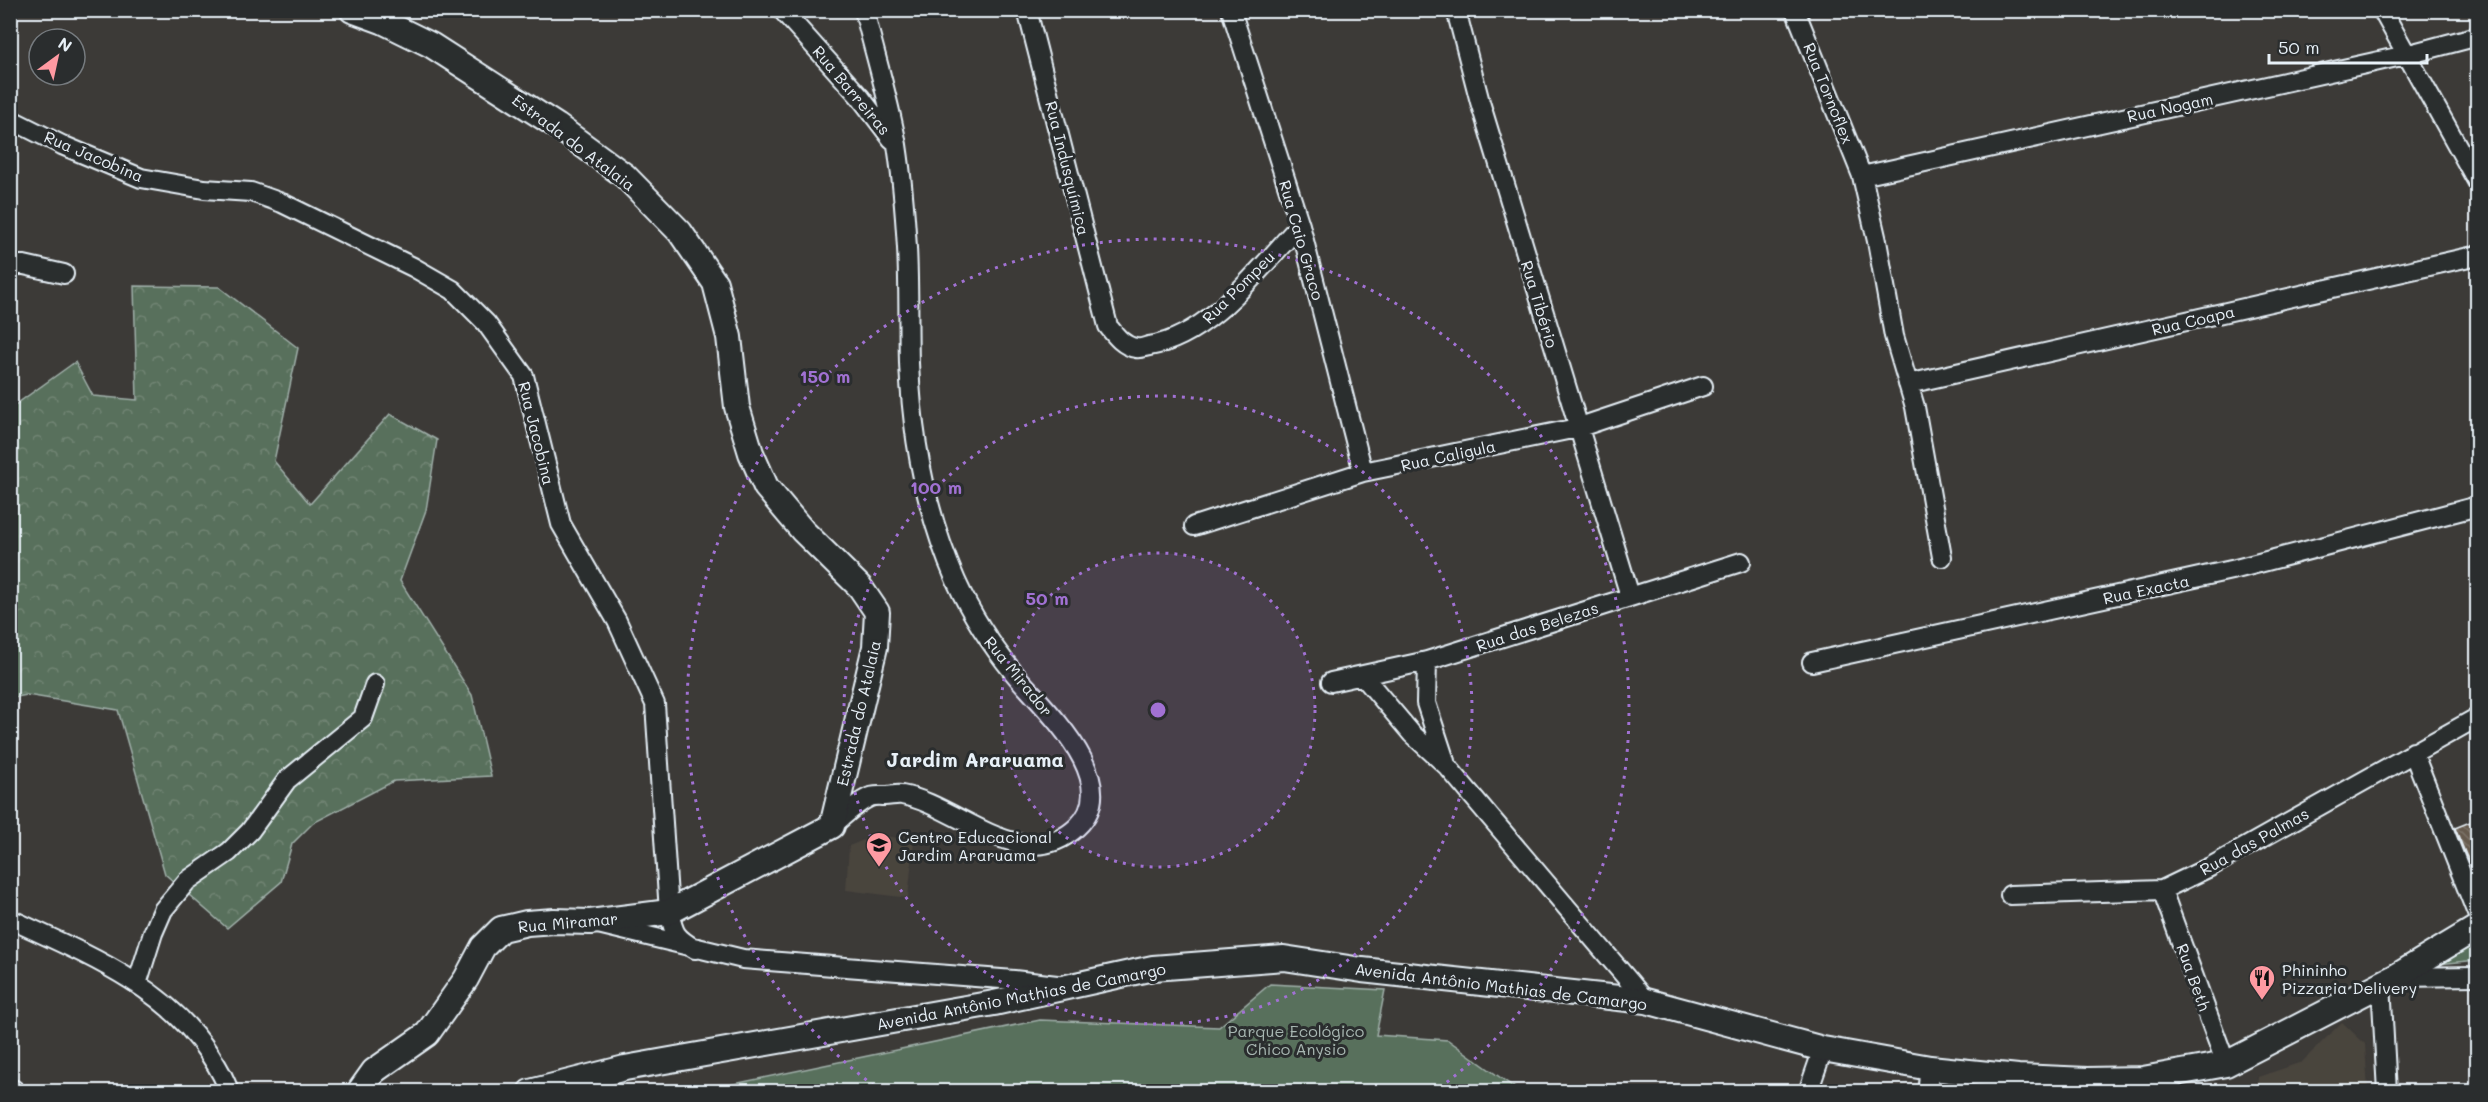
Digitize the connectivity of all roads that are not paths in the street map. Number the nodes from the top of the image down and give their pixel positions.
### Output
1 (352, 10) edge
2 (782, 10) edge
3 (864, 10) edge
4 (1028, 10) edge
5 (1231, 10) edge
6 (1456, 10) edge
7 (1795, 10) edge
8 (2382, 10) edge
9 (2478, 36) edge
10 (2406, 55) junction
11 (10, 119) edge
12 (897, 145) junction
13 (1862, 176) junction
14 (2478, 183) edge
15 (1300, 225) junction
16 (2478, 255) edge
17 (10, 265) edge
18 (64, 274) dead end
19 (1108, 326) joint
20 (1908, 384) junction
21 (1703, 386) dead end
22 (1577, 428) junction
23 (1363, 472) junction
24 (2478, 506) edge
25 (1194, 526) dead end
26 (1942, 557) dead end
27 (1741, 562) dead end
28 (1630, 596) junction
29 (1427, 661) junction
30 (1812, 662) dead end
31 (1363, 676) junction
32 (1331, 682) dead end
33 (375, 684) dead end
34 (2478, 717) edge
35 (2413, 752) junction
36 (1447, 766) junction
37 (832, 826) junction
38 (2162, 890) junction
39 (2010, 895) dead end
40 (669, 912) junction
41 (2478, 916) edge
42 (10, 919) edge
43 (590, 922) junction
44 (2478, 927) edge
45 (695, 948) junction
46 (2478, 976) edge
47 (2388, 980) junction
48 (137, 984) junction
49 (1065, 986) junction
50 (1647, 1001) junction
51 (1823, 1049) junction
52 (2226, 1064) junction
53 (1929, 1080) edge
54 (230, 1092) edge
55 (359, 1092) edge
56 (530, 1092) edge
57 (1808, 1092) edge
58 (2387, 1092) edge

1 - 37 street, Estrada do Atalaia
2 - 12 street, Rua Barreiras
3 - 12 street, Rua Mirador
4 - 19 street, Rua Indusquímica
5 - 15 street, Rua Caio Graco
6 - 22 street, Rua Tibério
7 - 13 street, Rua Tornoflex
8 - 10 street
9 - 10 street, Rua Nogam
10 - 13 street, Rua Nogam
10 - 14 street
11 - 40 street, Rua Jacobina
12 - 37 street, Rua Mirador
13 - 20 street
15 - 19 street, Rua Pompeu
15 - 23 street, Rua Caio Graco
16 - 20 street, Rua Coapa
17 - 18 street
20 - 26 street
21 - 22 street, Rua Caligula
22 - 23 street, Rua Caligula
22 - 28 street, Rua Tibério
23 - 25 street, Rua Caligula
24 - 30 street, Rua Exacta
27 - 28 street, Rua das Belezas
28 - 29 street, Rua das Belezas
29 - 31 street, Rua das Belezas
29 - 36 street
31 - 32 street, Rua das Belezas
31 - 36 street
33 - 48 street
34 - 35 street, Rua das Palmas
35 - 38 street, Rua das Palmas
35 - 41 street
36 - 50 street
37 - 40 street, Rua Miramar
38 - 39 street, Rua das Palmas
38 - 52 street, Rua Beth
40 - 43 street, Rua Miramar
40 - 45 street, Rua Jacobina
42 - 48 street
43 - 45 street
43 - 55 street, Rua Miramar
44 - 47 street, Avenida Antônio Mathias de Camargo
45 - 49 street
46 - 47 street
47 - 52 street, Avenida Antônio Mathias de Camargo
47 - 58 street
48 - 54 street
49 - 50 street, Avenida Antônio Mathias de Camargo
49 - 56 street, Avenida Antônio Mathias de Camargo
50 - 51 street, Avenida Antônio Mathias de Camargo
51 - 53 street, Avenida Antônio Mathias de Camargo
51 - 57 street
52 - 53 street, Avenida Antônio Mathias de Camargo

